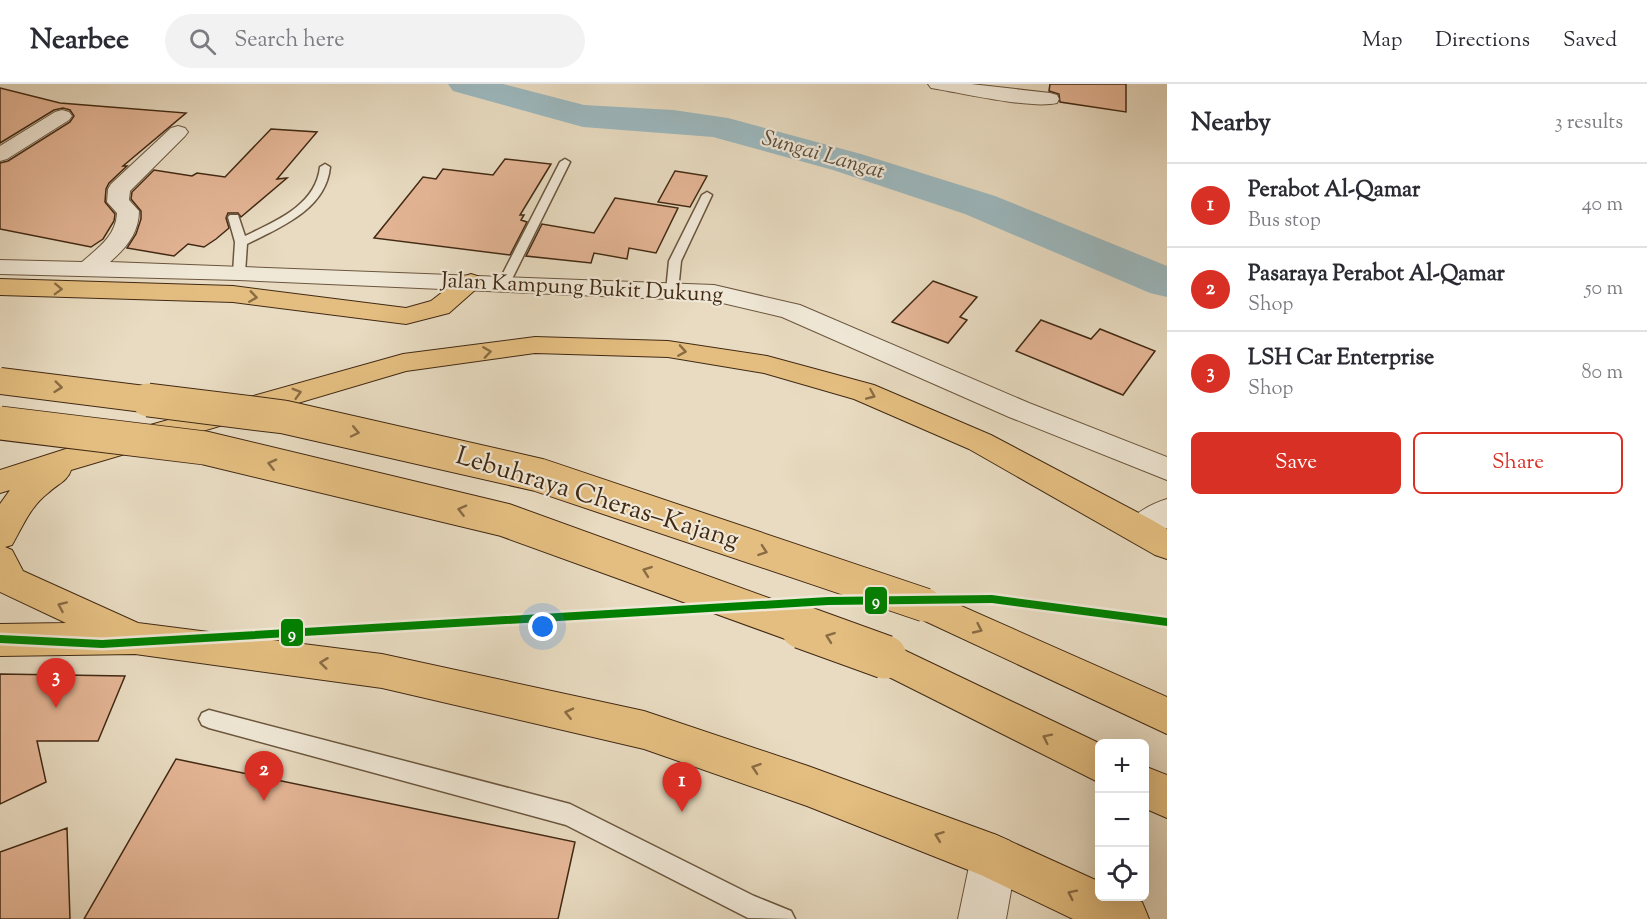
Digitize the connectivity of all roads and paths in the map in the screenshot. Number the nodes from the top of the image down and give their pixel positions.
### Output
1 (937, 84) edge
2 (1050, 97) edge
3 (62, 116) dead end
4 (178, 132) dead end
5 (0, 155) edge
6 (565, 162) dead end
7 (325, 167) dead end
8 (707, 195) dead end
9 (234, 217) dead end
10 (241, 242) junction
11 (0, 267) edge
12 (88, 269) junction
13 (239, 273) junction
14 (471, 282) junction
15 (504, 283) junction
16 (0, 287) edge
17 (672, 291) junction
18 (0, 381) edge
19 (0, 423) edge
20 (83, 455) junction
21 (1167, 469) edge
22 (0, 482) edge
23 (1158, 529) edge
24 (0, 536) edge
25 (0, 559) edge
26 (135, 638) junction
27 (0, 640) edge
28 (1167, 716) edge
29 (209, 719) dead end
30 (1095, 762) edge
31 (1149, 788) edge
32 (1167, 797) edge
33 (994, 856) junction
34 (748, 912) edge
35 (783, 919) edge
36 (982, 919) edge
37 (1125, 919) edge

1 - 2 street
3 - 5 street
4 - 12 street
6 - 15 lane
7 - 10 lane
8 - 17 lane
9 - 10 lane
10 - 13 lane
11 - 12 street, Jalan Kampung Bukit Dukung
12 - 13 street, Jalan Kampung Bukit Dukung
13 - 14 street, Jalan Kampung Bukit Dukung
14 - 15 street, Jalan Kampung Bukit Dukung
16 -> 14 highway
15 - 17 street, Jalan Kampung Bukit Dukung
17 - 21 street, Jalan Kampung Bukit Dukung
18 -> 28 highway, Lebuhraya Cheras–Kajang, bridge
30 -> 19 highway, Lebuhraya Cheras–Kajang, bridge
20 - 22 highway
20 -> 23 highway
20 - 24 highway
26 -> 25 highway
26 - 27 highway
33 -> 26 highway
29 - 34 lane
31 - 32 highway
33 - 36 street
37 -> 33 highway
34 - 35 lane

